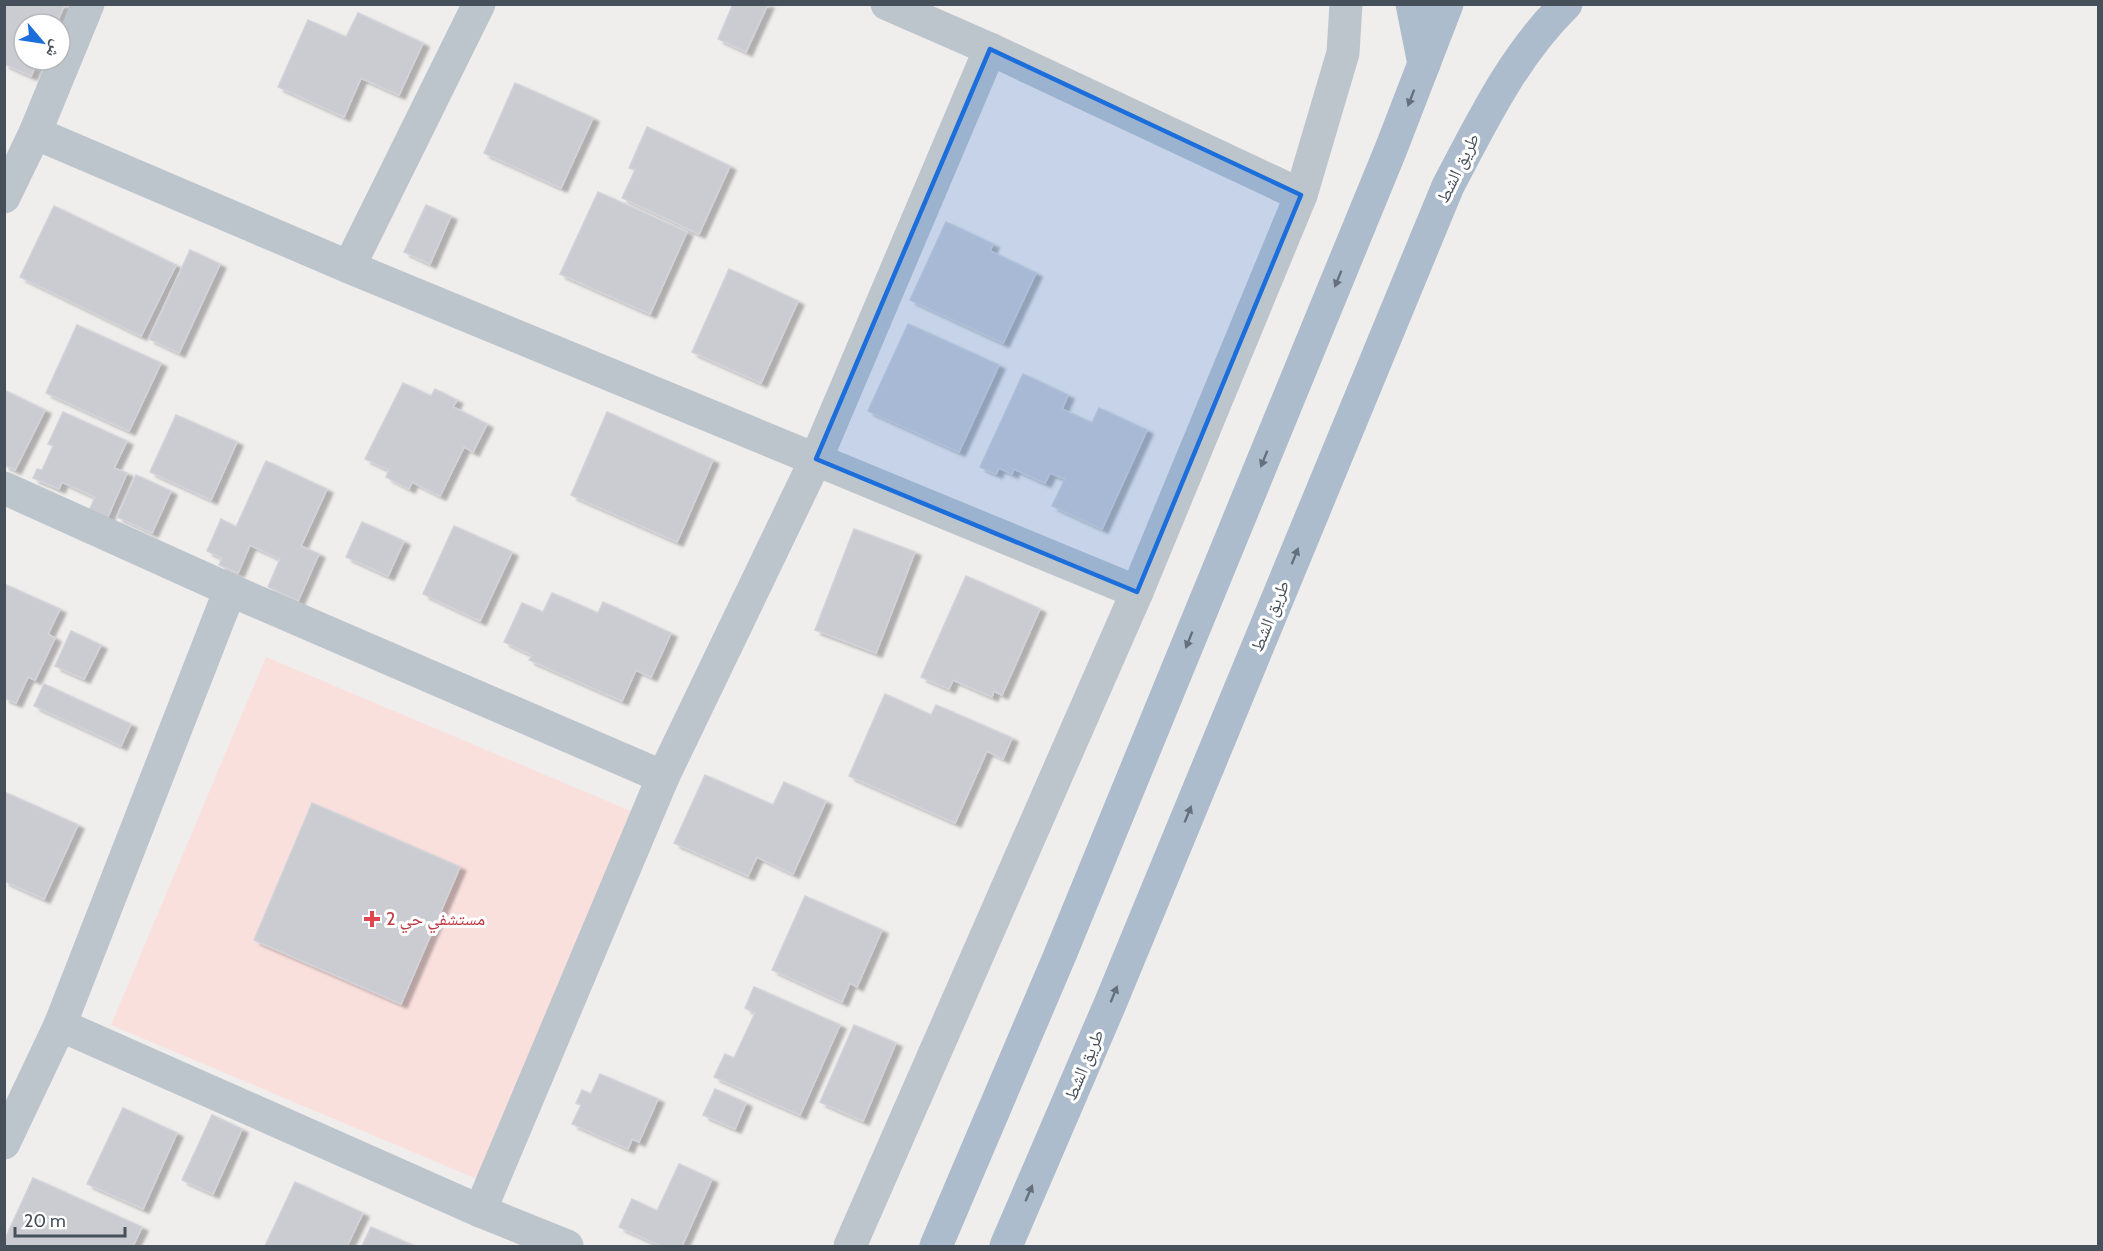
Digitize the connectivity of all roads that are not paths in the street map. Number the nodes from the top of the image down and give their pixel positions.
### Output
1 (88, 4) edge
2 (479, 4) edge
3 (887, 4) edge
4 (1346, 4) edge
5 (1412, 4) edge
6 (1447, 4) edge
7 (1566, 4) edge
8 (990, 49) junction
9 (1424, 64) junction
10 (35, 133) junction
11 (6, 186) edge
12 (1301, 195) junction
13 (349, 267) junction
14 (816, 459) junction
15 (4, 488) edge
16 (230, 590) junction
17 (1137, 592) junction
18 (663, 777) junction
19 (60, 1025) junction
20 (4, 1143) edge
21 (480, 1211) junction
22 (567, 1246) edge
23 (850, 1246) edge
24 (936, 1246) edge
25 (1006, 1246) edge

1 - 10 street
2 - 13 street
3 - 8 street
4 - 12 street
5 - 9 main road
6 - 9 main road
25 -> 7 main road, طريق الشط
8 - 12 street
8 - 14 street
9 -> 24 main road
10 - 11 street
10 - 13 street
12 - 17 street
13 - 14 street
14 - 17 street
14 - 18 street
15 - 16 street
16 - 18 street
16 - 19 street
17 - 23 street
18 - 21 street
19 - 20 street
19 - 21 street
21 - 22 street

